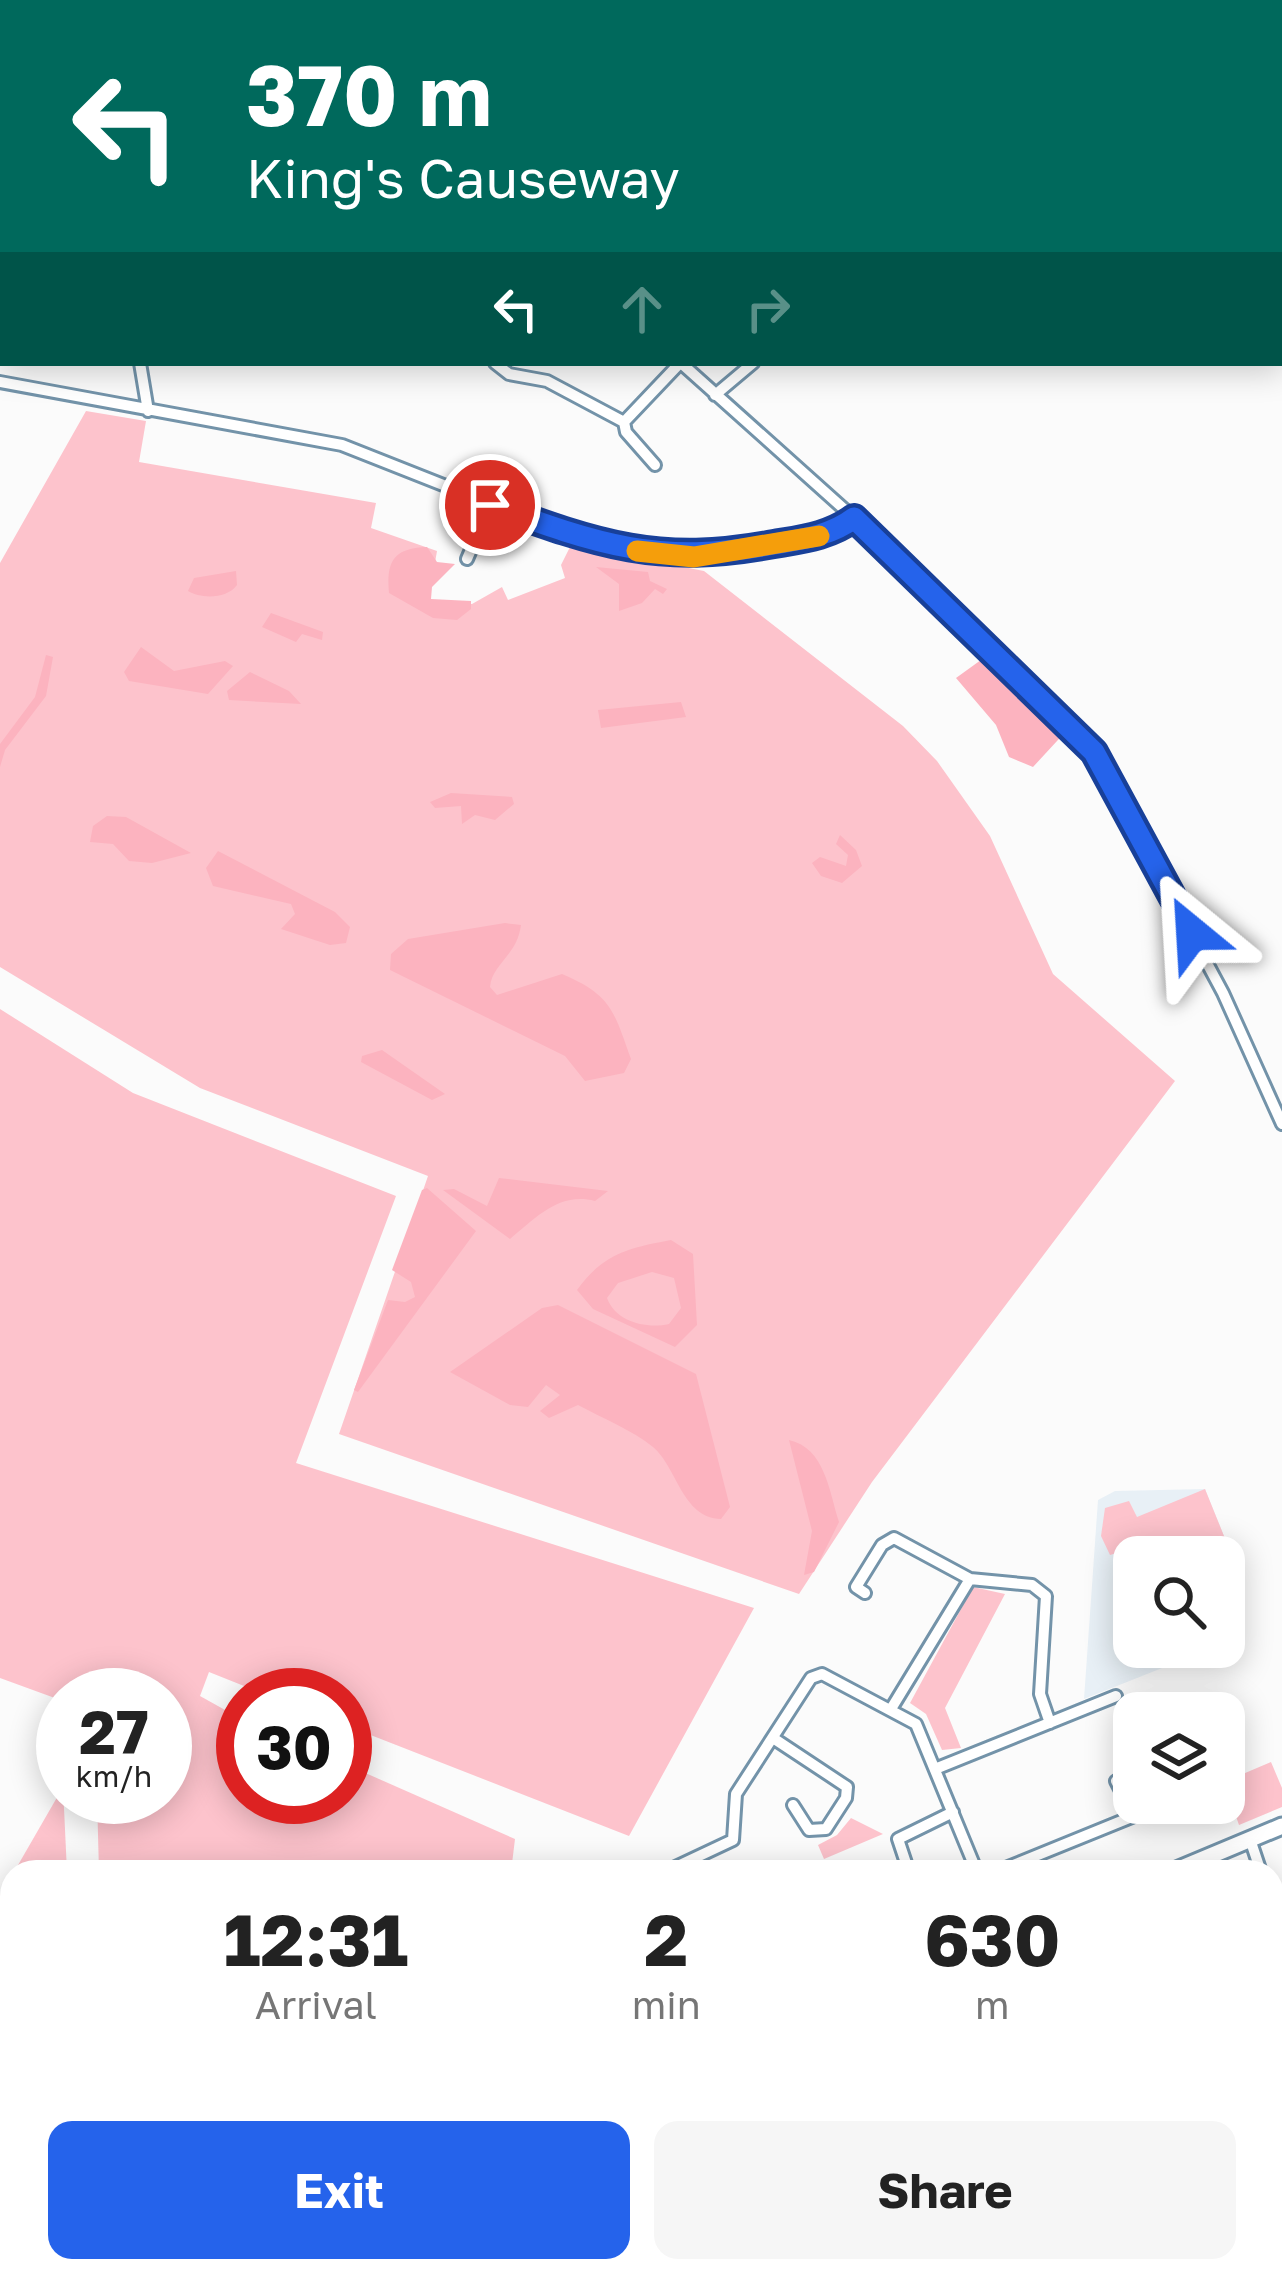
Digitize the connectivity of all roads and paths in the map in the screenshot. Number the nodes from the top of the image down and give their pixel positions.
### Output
1 (140, 366) edge
2 (499, 366) edge
3 (678, 366) edge
4 (684, 366) edge
5 (749, 366) edge
6 (0, 382) edge
7 (715, 395) junction
8 (148, 411) junction
9 (624, 422) junction
10 (655, 465) dead end
11 (490, 505) junction
12 (854, 518) junction
13 (467, 559) dead end
14 (1282, 1124) edge
15 (970, 1579) junction
16 (857, 1588) dead end
17 (1113, 1697) edge
18 (891, 1708) junction
19 (1050, 1723) junction
20 (772, 1738) junction
21 (935, 1769) junction
22 (793, 1805) dead end
23 (953, 1813) junction
24 (1114, 1824) edge
25 (1282, 1826) edge
26 (1250, 1839) junction
27 (690, 1860) edge
28 (901, 1860) edge
29 (972, 1860) edge
30 (1026, 1860) edge
31 (1200, 1860) edge
32 (1257, 1860) edge

1 - 8 street
2 - 9 street
3 - 9 street
4 - 7 street
5 - 7 street
6 - 8 street
7 - 12 street
8 - 11 street
9 - 10 street
11 - 12 street
11 - 13 street
12 - 14 street
15 - 16 street
15 - 18 street
15 - 19 street
17 - 19 street
18 - 20 street
18 - 21 street
19 - 21 street
20 - 22 street
20 - 27 street
21 - 23 street
23 - 28 street
23 - 29 street
24 - 30 street
25 - 26 street
26 - 31 street
26 - 32 street

